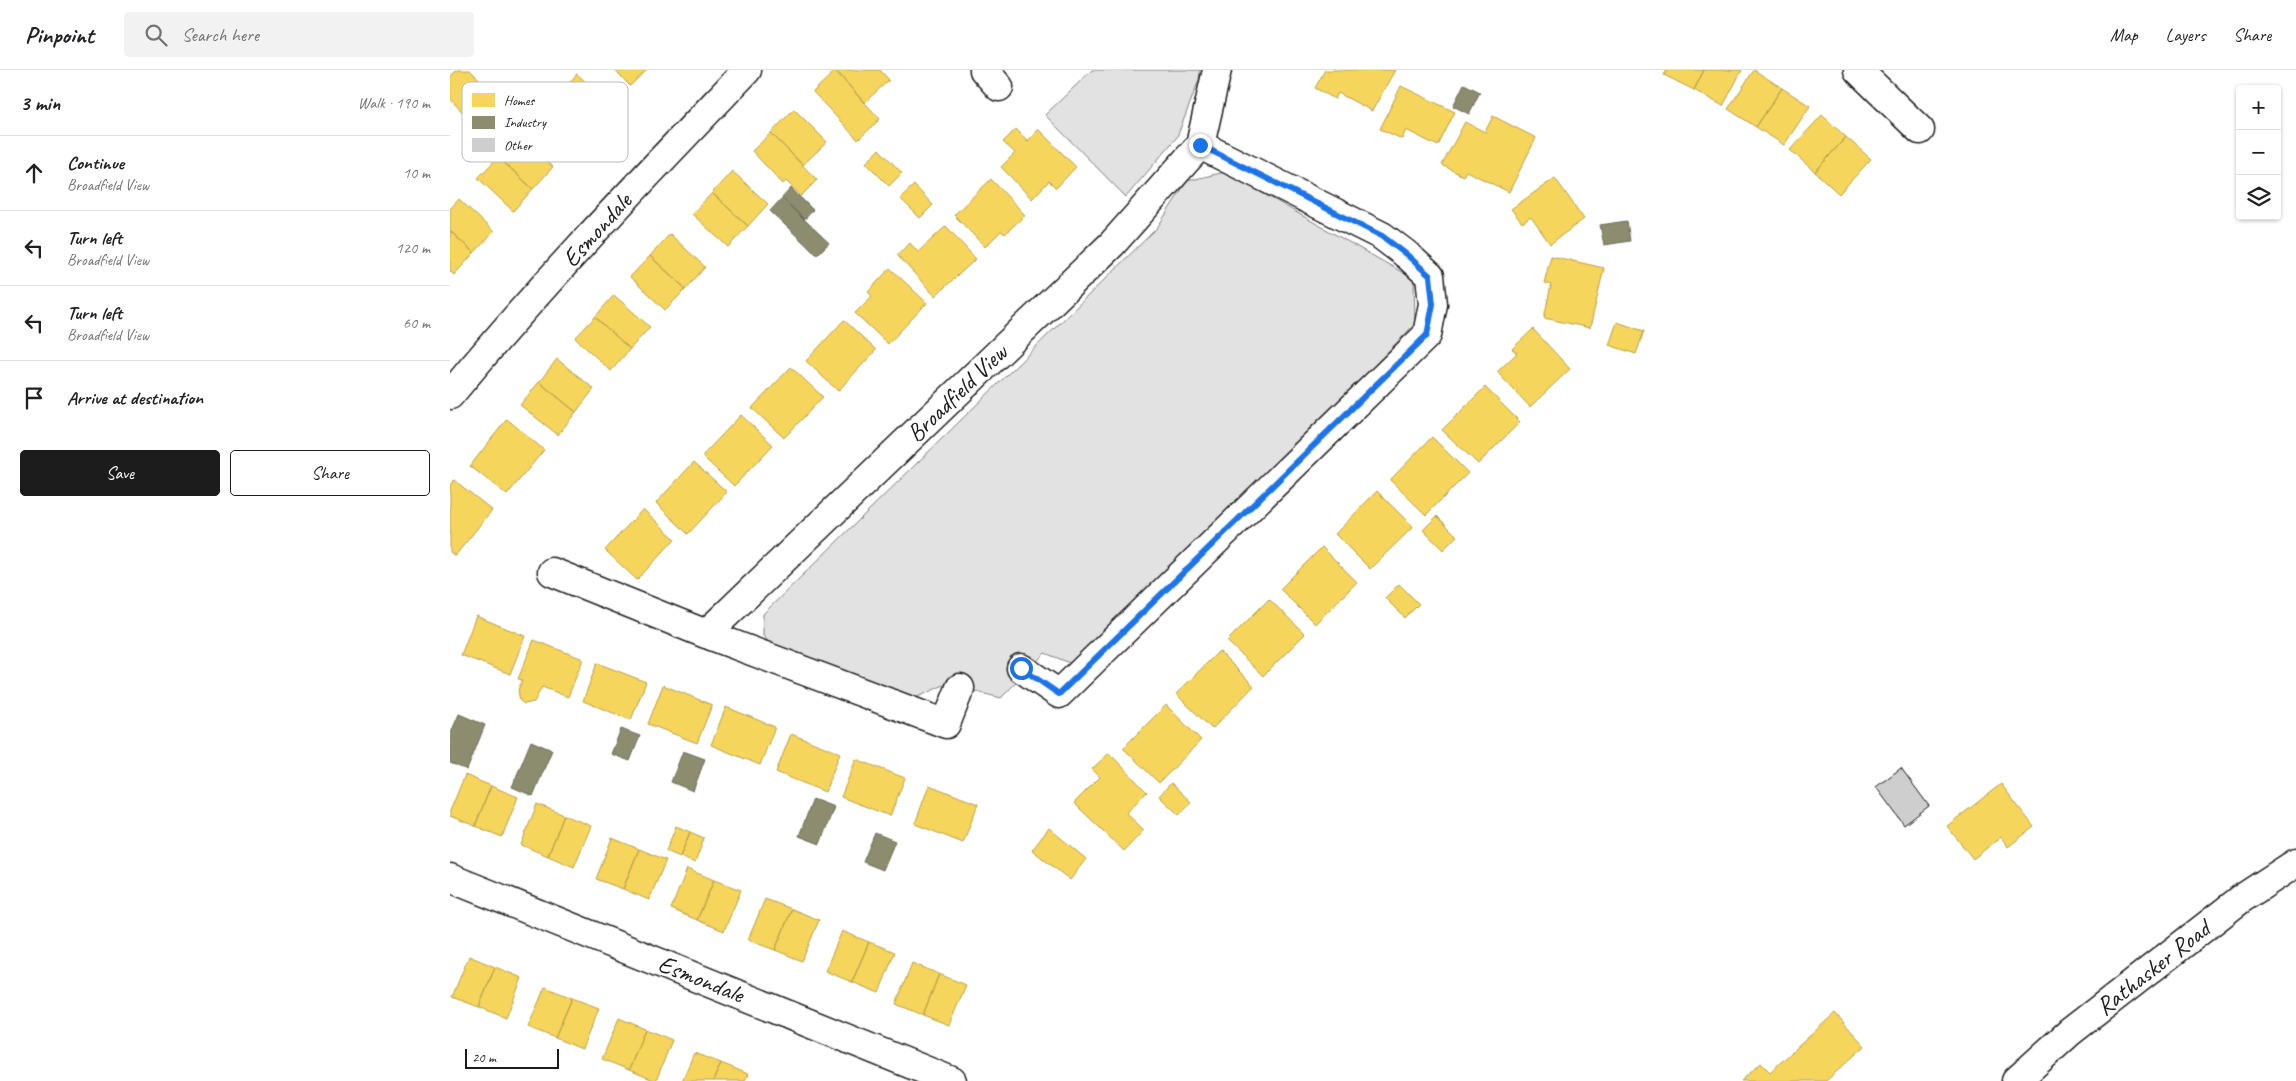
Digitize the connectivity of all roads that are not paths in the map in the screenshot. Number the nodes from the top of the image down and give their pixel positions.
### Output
1 (747, 70) edge
2 (1217, 70) edge
3 (1858, 70) edge
4 (1920, 130) dead end
5 (1200, 145) junction
6 (450, 394) edge
7 (552, 572) dead end
8 (706, 634) junction
9 (1021, 668) dead end
10 (960, 688) dead end
11 (2296, 863) edge
12 (450, 878) edge
13 (952, 1081) edge
14 (2016, 1081) edge

1 - 6 street, Esmondale
2 - 5 street, Broadfield View
3 - 4 street
5 - 8 street, Broadfield View
5 - 9 street
7 - 8 street
8 - 10 street
11 - 14 street, Rathasker Road
12 - 13 street, Esmondale

